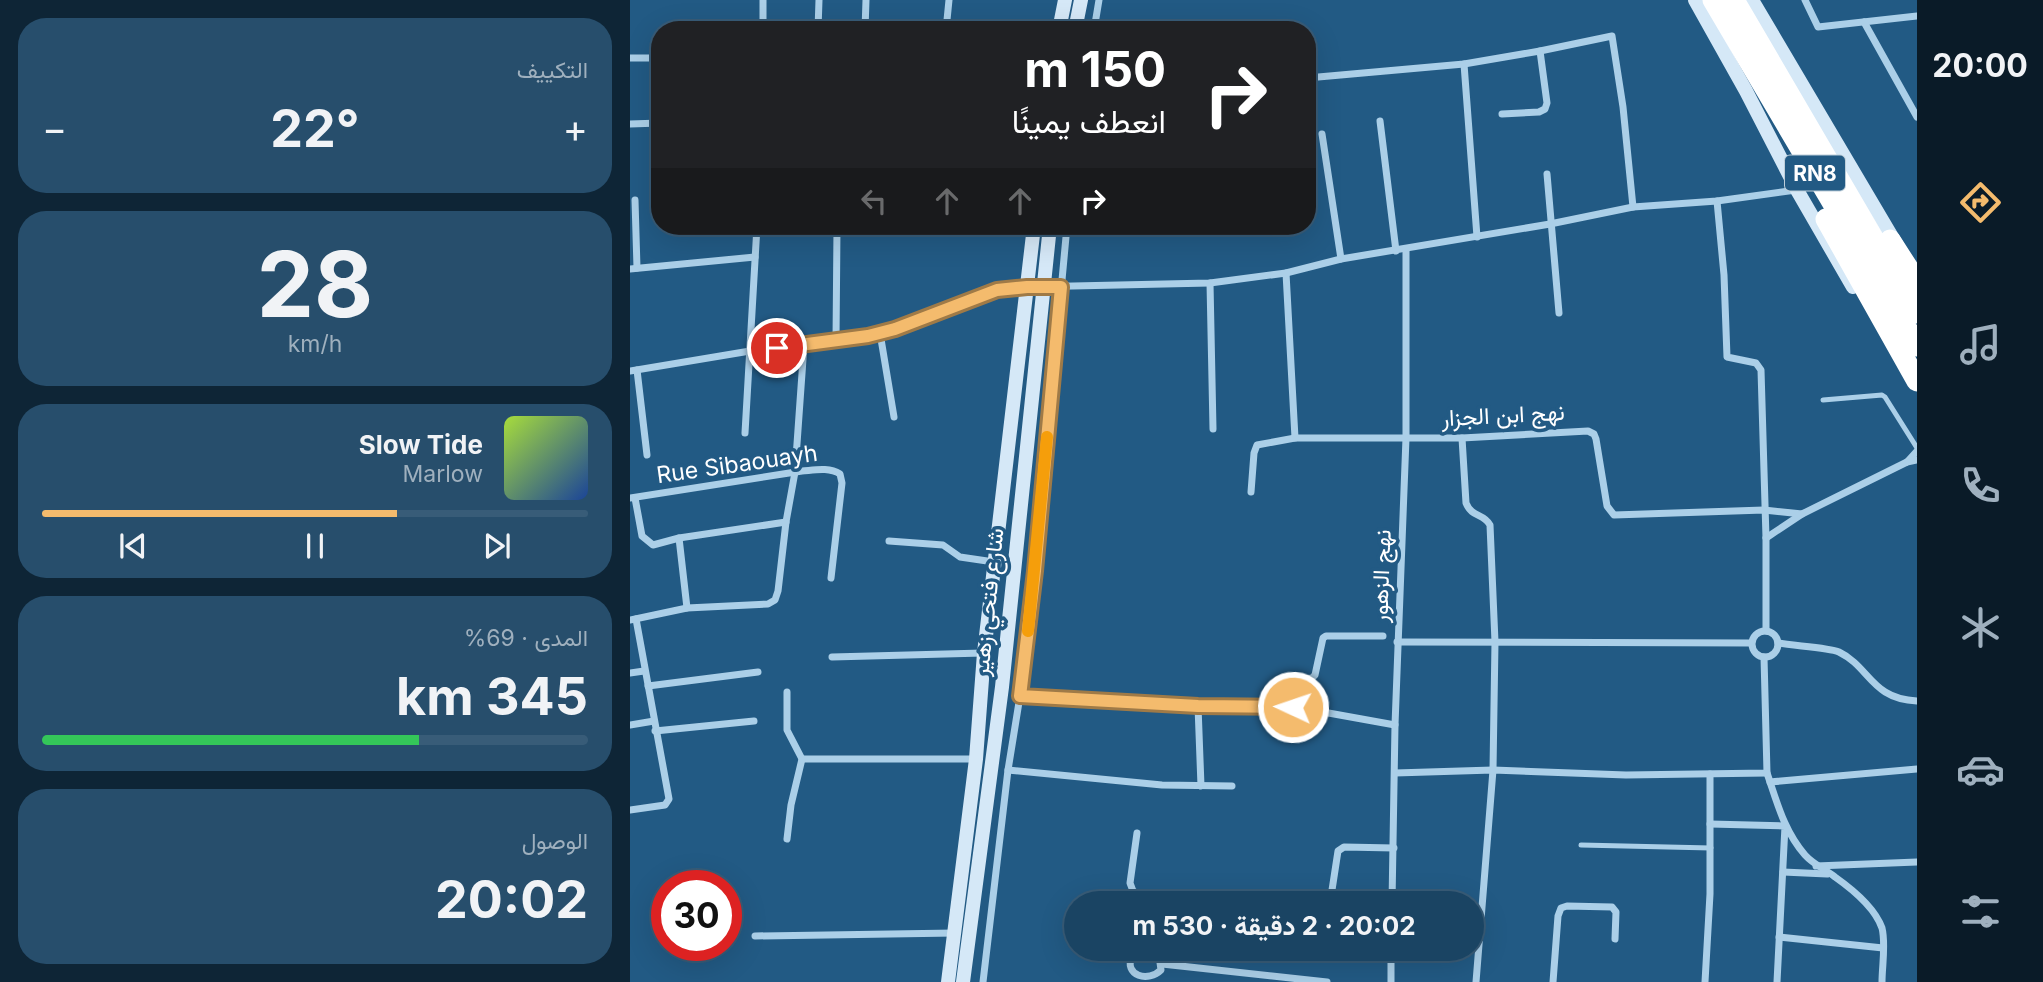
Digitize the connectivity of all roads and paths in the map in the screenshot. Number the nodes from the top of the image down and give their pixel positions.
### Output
1 (764, 0) edge
2 (819, 0) edge
3 (866, 0) edge
4 (949, 0) edge
5 (1065, 0) edge
6 (1082, 0) edge
7 (1100, 0) edge
8 (1695, 0) edge
9 (1713, 0) edge
10 (1735, 0) edge
11 (1752, 0) edge
12 (1805, 0) edge
13 (1917, 16) edge
14 (763, 21) edge
15 (818, 21) edge
16 (865, 21) edge
17 (947, 21) edge
18 (1061, 21) edge
19 (1077, 21) edge
20 (1096, 21) edge
21 (1864, 22) junction
22 (1738, 42) junction
23 (1540, 51) junction
24 (630, 58) edge
25 (651, 58) edge
26 (1464, 64) junction
27 (1316, 77) edge
28 (1502, 114) dead end
29 (1917, 117) edge
30 (1380, 121) dead end
31 (651, 123) edge
32 (630, 124) edge
33 (1322, 134) dead end
34 (1547, 174) dead end
35 (1797, 190) junction
36 (635, 200) dead end
37 (1717, 201) junction
38 (1633, 207) junction
39 (1550, 224) junction
40 (756, 235) edge
41 (837, 235) edge
42 (1033, 235) edge
43 (1049, 235) edge
44 (1066, 235) edge
45 (1477, 237) junction
46 (1406, 250) junction
47 (1396, 251) junction
48 (755, 257) junction
49 (1341, 259) junction
50 (634, 268) edge
51 (1286, 273) junction
52 (1917, 280) edge
53 (1210, 282) junction
54 (1045, 286) junction
55 (1027, 287) junction
56 (1061, 287) junction
57 (1559, 313) dead end
58 (1917, 313) edge
59 (880, 333) junction
60 (836, 341) junction
61 (804, 345) junction
62 (1917, 346) edge
63 (750, 351) junction
64 (633, 371) edge
65 (1917, 381) edge
66 (1822, 400) dead end
67 (894, 416) dead end
68 (1213, 429) dead end
69 (745, 433) dead end
70 (1294, 438) junction
71 (1406, 438) junction
72 (1462, 438) junction
73 (1917, 449) edge
74 (647, 455) dead end
75 (1917, 460) edge
76 (1907, 462) junction
77 (795, 472) junction
78 (1251, 492) dead end
79 (633, 498) edge
80 (1764, 510) junction
81 (1802, 514) junction
82 (786, 522) junction
83 (679, 538) junction
84 (1766, 538) junction
85 (889, 541) dead end
86 (995, 562) junction
87 (831, 578) dead end
88 (687, 608) junction
89 (633, 619) edge
90 (1766, 631) junction
91 (1383, 636) dead end
92 (1397, 642) junction
93 (1494, 642) junction
94 (1751, 643) junction
95 (1778, 643) junction
96 (984, 653) junction
97 (832, 657) dead end
98 (1764, 657) junction
99 (645, 671) junction
100 (758, 672) dead end
101 (630, 673) edge
102 (648, 687) junction
103 (788, 692) dead end
104 (1020, 696) junction
105 (1917, 701) edge
106 (1198, 706) junction
107 (1293, 707) junction
108 (654, 721) junction
109 (754, 722) dead end
110 (630, 725) edge
111 (1395, 725) junction
112 (655, 731) junction
113 (802, 759) junction
114 (976, 759) junction
115 (1917, 769) edge
116 (1493, 770) junction
117 (1008, 771) junction
118 (1395, 773) junction
119 (1767, 773) junction
120 (1710, 774) junction
121 (1770, 782) junction
122 (1201, 786) junction
123 (1232, 786) dead end
124 (630, 810) edge
125 (1710, 824) junction
126 (1785, 826) junction
127 (1137, 833) dead end
128 (787, 839) dead end
129 (1581, 845) dead end
130 (1394, 848) junction
131 (1711, 848) junction
132 (1917, 862) edge
133 (1816, 866) junction
134 (1783, 872) junction
135 (1831, 874) junction
136 (1133, 891) edge
137 (1332, 891) edge
138 (1392, 891) edge
139 (956, 933) junction
140 (755, 936) dead end
141 (1779, 937) junction
142 (1615, 939) dead end
143 (1883, 948) junction
144 (1129, 961) edge
145 (1161, 961) edge
146 (1391, 961) edge
147 (1162, 964) junction
148 (948, 982) edge
149 (963, 982) edge
150 (983, 982) edge
151 (1327, 982) edge
152 (1391, 982) edge
153 (1476, 982) edge
154 (1553, 982) edge
155 (1704, 982) edge
156 (1777, 982) edge
157 (1882, 982) edge

1 - 14 street
2 - 15 street
3 - 16 street
4 - 17 street
5 - 18 street
6 - 19 street
7 - 20 street
8 - 35 street
9 - 22 highway, RN8
10 - 52 highway
10 - 58 highway, RN8
11 - 52 street
12 - 21 street
13 - 21 street
21 - 29 street
22 - 62 highway, RN8
22 - 65 highway
23 - 26 street
23 - 28 street
23 - 38 street
24 - 25 street
26 - 27 street
26 - 45 street
30 - 47 street
31 - 32 street
33 - 49 street
34 - 39 street
35 - 37 street
35 - 65 street
36 - 50 street
37 - 38 street
37 - 80 street
38 - 39 street
39 - 45 street
39 - 57 street
40 - 48 street
41 - 60 street
42 - 55 street, شارع فتحي زهير
43 - 54 street, شارع فتحي زهير
44 - 56 street
45 - 46 street
46 - 47 street
46 - 71 street, نهج الزهور
47 - 49 street
48 - 50 street
48 - 63 street
49 - 51 street
51 - 53 street
51 - 70 street
53 - 56 street
53 - 68 street
54 - 55 street
54 - 56 street
54 - 149 street, شارع فتحي زهير
55 - 59 street
55 - 86 street, شارع فتحي زهير
56 - 104 street
59 - 60 street
59 - 67 street
60 - 61 street
61 - 63 street
61 - 77 street
63 - 64 street
63 - 69 street
64 - 74 street
66 - 73 lane
70 - 71 street, نهج ابن الجزار
70 - 78 street, نهج ابن الجزار
71 - 72 street, نهج ابن الجزار
71 - 92 street, نهج الزهور
72 - 80 street, نهج ابن الجزار
72 - 93 street
73 - 76 street
75 - 76 street
76 - 81 street
77 - 79 street, Rue Sibaouayh
77 - 82 street
77 - 87 street, Rue Sibaouayh
79 - 83 street
80 - 81 street
80 - 84 street
81 - 84 street
82 - 83 street
82 - 88 street
83 - 88 street
84 - 90 street
85 - 86 street
86 - 96 street, شارع فتحي زهير
88 - 89 street
89 - 99 street
90 - 94 street
90 - 95 street
91 - 107 street
92 - 93 street
92 - 111 street, نهج الزهور
93 - 94 street
93 - 116 street
94 - 98 street
95 - 98 street
95 - 105 street
96 - 97 street
96 - 114 street, شارع فتحي زهير
98 - 119 street
99 - 101 street
99 - 102 street
100 - 102 street
102 - 108 street
103 - 113 street
104 - 106 street
104 - 117 street
106 - 107 street
106 - 122 street
107 - 111 street
108 - 110 street
108 - 112 street
109 - 112 street
111 - 118 street, نهج الزهور
112 - 124 street
113 - 114 street
113 - 128 street
114 - 139 street, شارع فتحي زهير
115 - 121 street
116 - 118 street
116 - 120 street
116 - 153 street
117 - 122 street
117 - 150 street
118 - 130 street, نهج الزهور
119 - 120 street
119 - 121 street
120 - 125 street
121 - 126 street
122 - 123 street
125 - 126 street
125 - 131 street
126 - 133 street
126 - 134 street
127 - 136 street
129 - 131 lane
130 - 137 street
130 - 138 street, نهج الزهور
131 - 155 street
132 - 133 street
133 - 135 street
134 - 135 street
134 - 141 street
135 - 143 street
139 - 140 street
139 - 148 street, شارع فتحي زهير
141 - 143 street
141 - 156 street
142 - 154 street
143 - 157 street
144 - 147 street
145 - 147 street
146 - 152 street
147 - 151 street

